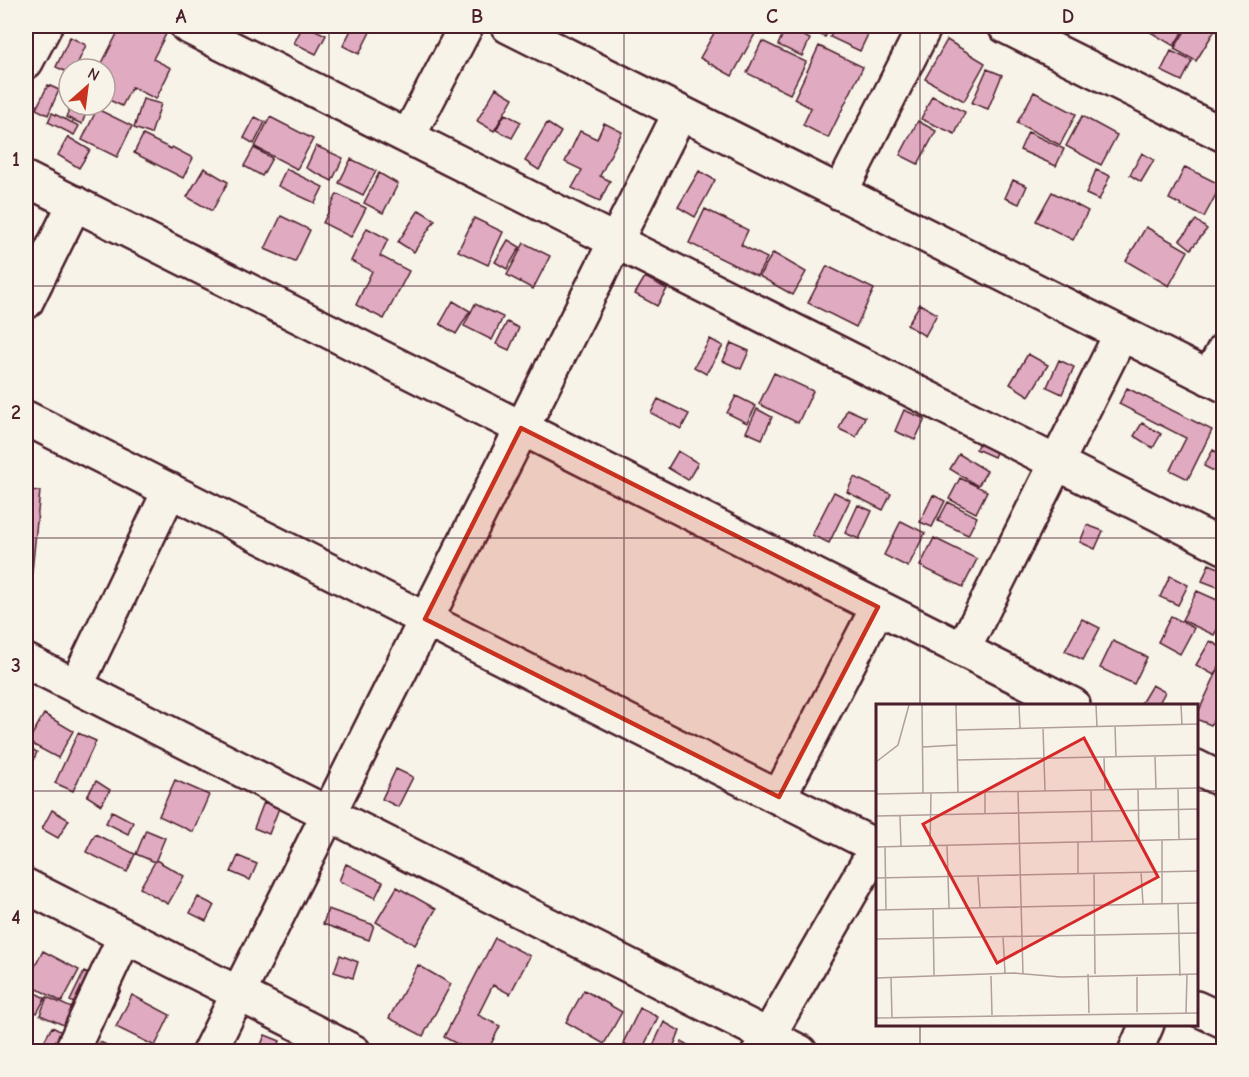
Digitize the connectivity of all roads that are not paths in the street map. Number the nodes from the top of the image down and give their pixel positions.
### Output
1 (45, 26) edge
2 (187, 26) edge
3 (466, 26) edge
4 (508, 26) edge
5 (925, 26) edge
6 (1005, 26) edge
7 (26, 62) edge
8 (680, 113) junction
9 (1224, 135) edge
10 (408, 137) junction
11 (26, 178) edge
12 (840, 193) junction
13 (75, 203) junction
14 (615, 241) junction
15 (26, 302) edge
16 (1121, 334) junction
17 (1219, 371) edge
18 (26, 418) edge
19 (521, 428) junction
20 (1056, 463) junction
21 (170, 490) junction
22 (1224, 547) edge
23 (879, 607) junction
24 (425, 619) junction
25 (963, 650) junction
26 (26, 661) edge
27 (76, 686) junction
28 (1071, 704) edge
29 (1198, 768) edge
30 (1224, 781) edge
31 (779, 797) junction
32 (327, 813) junction
33 (876, 846) edge
34 (876, 849) edge
35 (26, 886) edge
36 (125, 936) junction
37 (237, 992) junction
38 (1198, 1009) edge
39 (1224, 1022) edge
40 (1146, 1026) edge
41 (763, 1043) edge
42 (71, 1052) edge
43 (209, 1052) edge
44 (354, 1052) edge
45 (800, 1052) edge
46 (1134, 1052) edge

1 - 7 street
2 - 10 street
3 - 10 street
4 - 8 street
5 - 12 street
6 - 9 street
8 - 12 street
8 - 14 street
10 - 14 street
11 - 13 street
12 - 16 street
13 - 15 street
13 - 19 street
14 - 19 street
14 - 20 street
16 - 17 street
16 - 20 street
18 - 21 street
19 - 23 street
19 - 24 street
20 - 22 street
20 - 25 street
21 - 24 street
21 - 27 street
23 - 25 street
23 - 31 street
24 - 31 street
24 - 32 street
25 - 28 street
26 - 27 street
27 - 32 street
29 - 30 street
31 - 33 street
32 - 37 street
32 - 41 street
34 - 41 street
35 - 36 street
36 - 37 street
36 - 42 street
37 - 43 street
37 - 44 street
38 - 39 street
40 - 46 street
41 - 45 street

